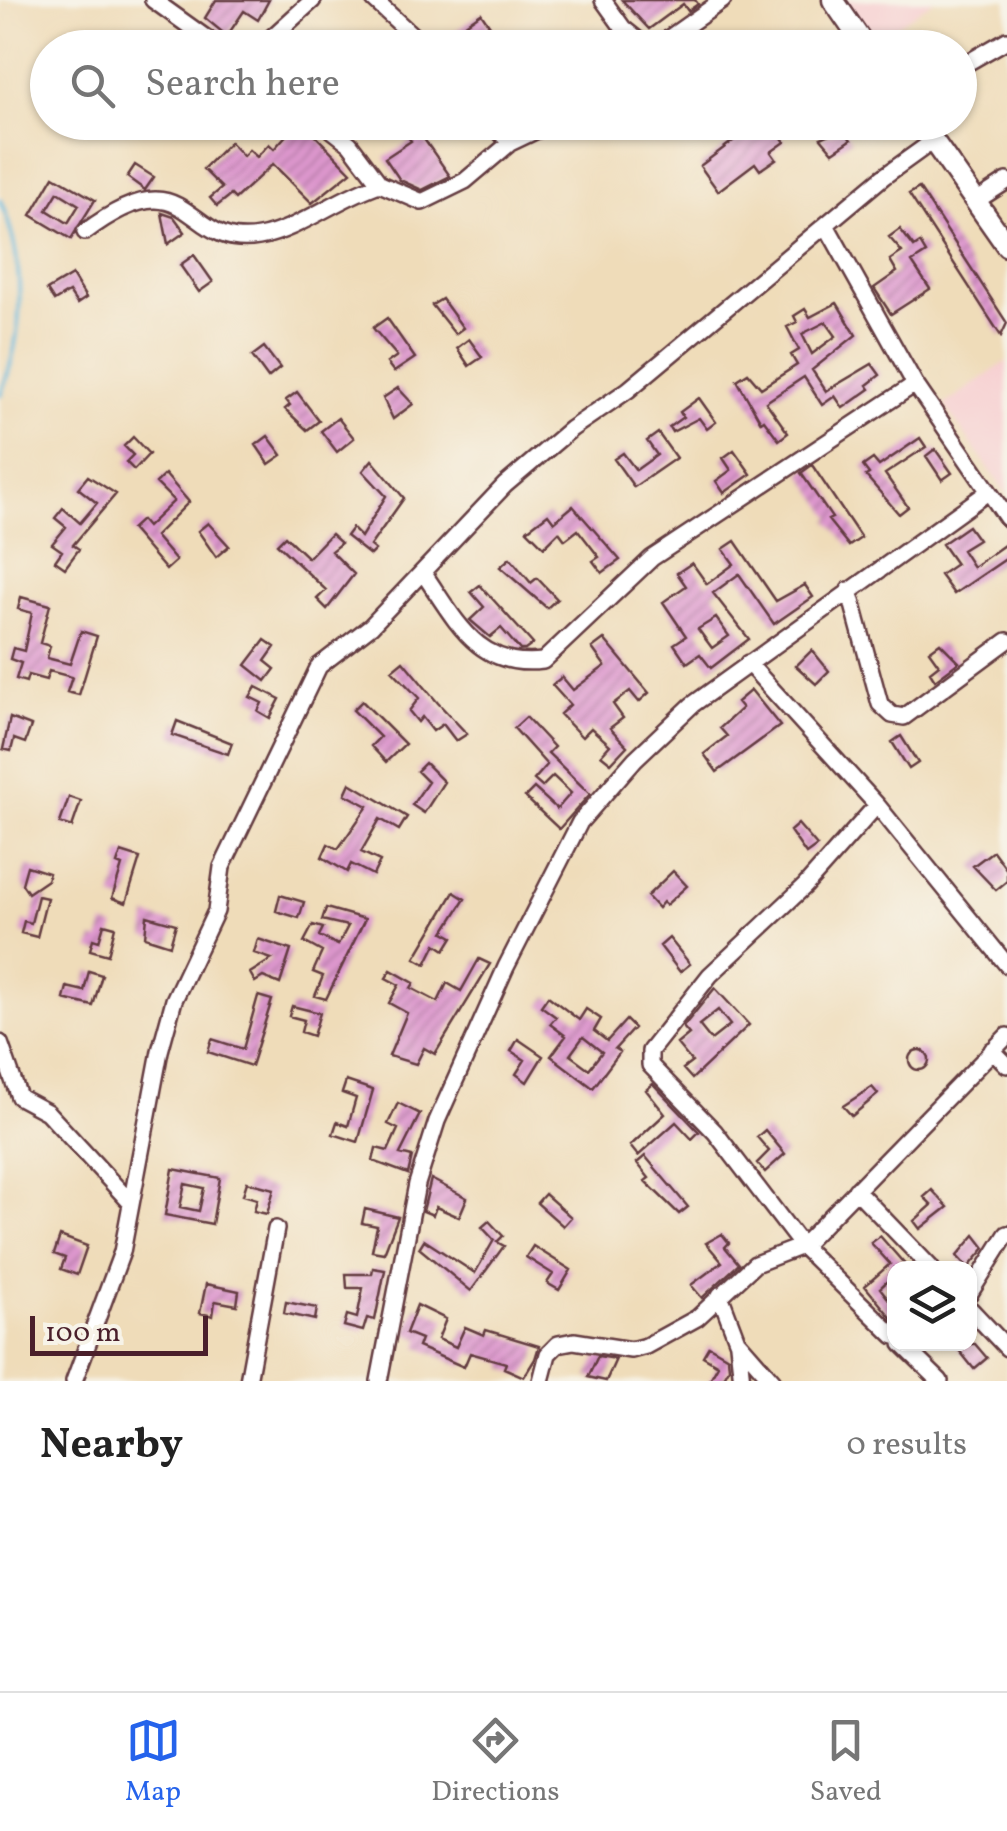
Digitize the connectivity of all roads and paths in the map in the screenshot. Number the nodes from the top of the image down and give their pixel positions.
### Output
1 (153, 0) edge
2 (313, 0) edge
3 (374, 0) edge
4 (603, 0) edge
5 (722, 0) edge
6 (833, 0) edge
7 (195, 30) edge
8 (280, 30) edge
9 (406, 30) edge
10 (626, 30) edge
11 (678, 30) edge
12 (854, 30) edge
13 (1007, 40) edge
14 (977, 58) edge
15 (345, 140) edge
16 (507, 140) edge
17 (516, 140) edge
18 (933, 142) joint
19 (510, 143) junction
20 (1007, 181) edge
21 (380, 184) junction
22 (976, 200) junction
23 (826, 225) junction
24 (84, 232) dead end
25 (1007, 246) edge
26 (915, 384) junction
27 (988, 492) junction
28 (1007, 518) edge
29 (424, 574) junction
30 (849, 590) junction
31 (1007, 642) edge
32 (748, 663) junction
33 (877, 805) junction
34 (1007, 965) edge
35 (1007, 1036) edge
36 (0, 1043) edge
37 (992, 1050) junction
38 (1007, 1066) edge
39 (856, 1190) junction
40 (131, 1203) junction
41 (276, 1229) dead end
42 (1007, 1234) edge
43 (802, 1246) junction
44 (924, 1261) edge
45 (977, 1282) edge
46 (720, 1296) junction
47 (977, 1316) edge
48 (887, 1329) edge
49 (737, 1340) junction
50 (1007, 1348) edge
51 (909, 1351) edge
52 (74, 1381) edge
53 (248, 1381) edge
54 (379, 1381) edge
55 (541, 1381) edge
56 (742, 1381) edge
57 (773, 1381) edge
58 (940, 1381) edge

1 - 7 street
2 - 8 street
3 - 9 street
4 - 10 street
5 - 11 street
6 - 12 main road
13 - 14 street
15 - 21 street
16 - 19 street
17 - 19 street
18 - 22 main road
18 - 23 street
19 - 21 street
20 - 22 street
21 - 24 street
22 - 25 main road
23 - 26 street
23 - 29 street
26 - 27 street
26 - 29 street
27 - 28 street
27 - 30 street
29 - 40 street
30 - 31 street
30 - 32 street
32 - 33 street
32 - 54 street
33 - 34 street
33 - 43 street
35 - 37 street
36 - 40 street
37 - 38 street
37 - 39 street
39 - 43 street
39 - 44 street
40 - 52 street
41 - 53 street
42 - 45 street
43 - 46 street
43 - 48 street
46 - 49 street
46 - 55 street
47 - 50 street
49 - 56 street
49 - 57 street
51 - 58 street

